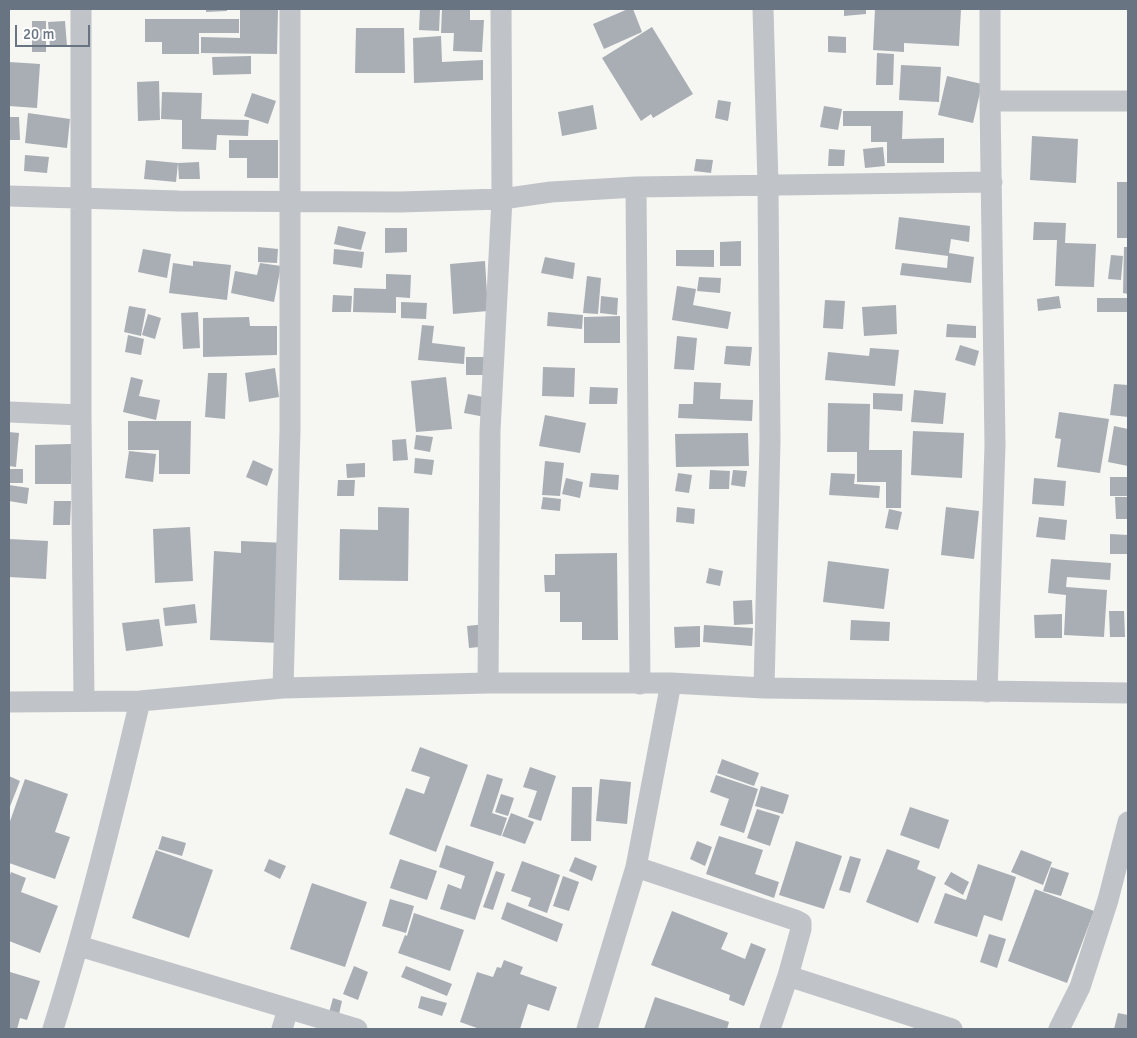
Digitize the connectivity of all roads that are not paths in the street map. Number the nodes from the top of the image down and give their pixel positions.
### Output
1 (81, 9) edge
2 (290, 9) edge
3 (501, 9) edge
4 (763, 9) edge
5 (990, 9) edge
6 (990, 100) junction
7 (1128, 101) edge
8 (992, 182) junction
9 (768, 184) junction
10 (636, 187) junction
11 (9, 196) edge
12 (81, 199) junction
13 (502, 199) junction
14 (290, 201) junction
15 (9, 412) edge
16 (81, 415) junction
17 (488, 683) junction
18 (640, 684) junction
19 (671, 684) junction
20 (283, 688) junction
21 (764, 688) junction
22 (987, 692) junction
23 (1128, 693) edge
24 (140, 701) junction
25 (9, 702) edge
26 (84, 702) junction
27 (1128, 822) edge
28 (636, 867) junction
29 (79, 946) junction
30 (788, 976) junction
31 (288, 1009) junction
32 (53, 1029) edge
33 (282, 1029) edge
34 (357, 1029) edge
35 (587, 1029) edge
36 (770, 1029) edge
37 (952, 1029) edge
38 (1059, 1029) edge

1 - 12 street
2 - 14 street
3 - 13 street
4 - 9 street
5 - 6 street
6 - 7 street
6 - 8 street
8 - 9 street
8 - 22 street
9 - 10 street
9 - 21 street
10 - 13 street
10 - 18 street
11 - 12 street
12 - 14 street
12 - 16 street
13 - 14 street
13 - 17 street
14 - 20 street
15 - 16 street
16 - 26 street
17 - 18 street
17 - 20 street
18 - 19 street
19 - 21 street
19 - 28 street
20 - 24 street
21 - 22 street
22 - 23 street
24 - 26 street
24 - 29 street
25 - 26 street
27 - 38 street
28 - 30 street
28 - 35 street
29 - 31 street
29 - 32 street
30 - 36 street
30 - 37 street
31 - 33 street
31 - 34 street

